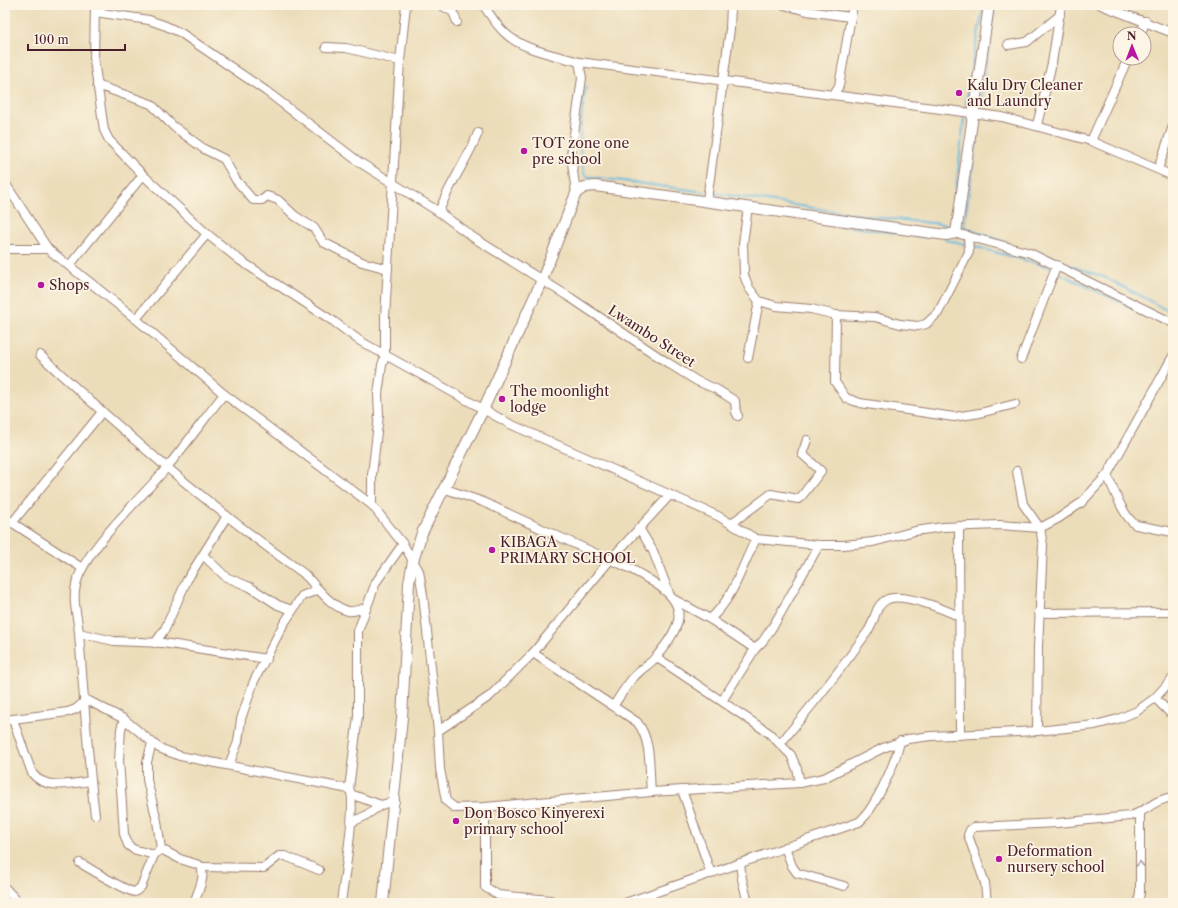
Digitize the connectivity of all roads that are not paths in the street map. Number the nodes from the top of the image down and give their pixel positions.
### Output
1 (406, 5) edge
2 (441, 5) edge
3 (483, 5) edge
4 (731, 5) edge
5 (784, 5) edge
6 (853, 5) edge
7 (989, 5) edge
8 (1061, 5) edge
9 (1101, 5) edge
10 (95, 9) edge
11 (1060, 15) junction
12 (850, 17) junction
13 (1146, 21) junction
14 (457, 22) dead end
15 (1144, 26) edge
16 (1173, 33) edge
17 (1008, 45) dead end
18 (326, 47) dead end
19 (400, 61) junction
20 (579, 62) junction
21 (1124, 66) edge
22 (722, 80) junction
23 (97, 85) junction
24 (833, 95) junction
25 (972, 113) junction
26 (1037, 125) junction
27 (1173, 126) edge
28 (478, 133) dead end
29 (1091, 142) junction
30 (1158, 169) junction
31 (143, 175) junction
32 (1173, 176) edge
33 (393, 182) junction
34 (5, 183) edge
35 (576, 193) junction
36 (707, 200) junction
37 (748, 207) junction
38 (439, 212) junction
39 (956, 233) junction
40 (207, 234) junction
41 (968, 236) junction
42 (5, 249) edge
43 (48, 249) junction
44 (1057, 265) junction
45 (69, 266) junction
46 (388, 269) junction
47 (542, 280) junction
48 (759, 301) junction
49 (836, 314) junction
50 (136, 319) junction
51 (1173, 323) edge
52 (40, 355) dead end
53 (386, 356) junction
54 (1173, 356) edge
55 (748, 358) dead end
56 (1020, 359) dead end
57 (224, 394) junction
58 (1015, 404) dead end
59 (482, 410) junction
60 (102, 412) junction
61 (738, 416) dead end
62 (807, 440) dead end
63 (167, 467) junction
64 (1017, 471) dead end
65 (1107, 475) junction
66 (443, 488) junction
67 (670, 496) junction
68 (372, 505) junction
69 (227, 516) junction
70 (5, 518) edge
71 (12, 522) junction
72 (732, 523) junction
73 (959, 526) junction
74 (639, 528) junction
75 (1040, 528) junction
76 (1173, 532) edge
77 (756, 539) junction
78 (403, 544) junction
79 (819, 545) junction
80 (203, 555) junction
81 (610, 560) junction
82 (413, 561) junction
83 (82, 568) junction
84 (318, 590) junction
85 (672, 596) junction
86 (366, 608) junction
87 (292, 610) junction
88 (1173, 612) edge
89 (1039, 613) junction
90 (958, 616) junction
91 (710, 619) junction
92 (79, 633) junction
93 (155, 643) junction
94 (755, 649) junction
95 (533, 653) junction
96 (656, 657) junction
97 (267, 659) junction
98 (1173, 678) edge
99 (1154, 698) junction
100 (85, 701) junction
101 (722, 701) junction
102 (614, 705) junction
103 (1173, 716) edge
104 (124, 719) junction
105 (9, 720) edge
106 (438, 731) junction
107 (1037, 731) junction
108 (960, 735) junction
109 (900, 742) junction
110 (152, 743) junction
111 (780, 744) junction
112 (229, 765) junction
113 (91, 781) junction
114 (800, 783) junction
115 (682, 790) junction
116 (351, 792) junction
117 (651, 792) junction
118 (1173, 797) edge
119 (394, 801) junction
120 (381, 805) junction
121 (485, 807) junction
122 (1140, 814) junction
123 (96, 815) dead end
124 (352, 822) junction
125 (785, 848) junction
126 (161, 849) junction
127 (154, 855) junction
128 (80, 863) dead end
129 (740, 863) junction
130 (202, 868) junction
131 (319, 870) dead end
132 (712, 874) junction
133 (844, 886) dead end
134 (5, 888) edge
135 (19, 903) edge
136 (194, 903) edge
137 (341, 903) edge
138 (383, 903) edge
139 (556, 903) edge
140 (625, 903) edge
141 (748, 903) edge
142 (987, 903) edge
143 (1138, 903) edge

1 - 19 street
2 - 14 street
3 - 20 street
4 - 22 street
5 - 12 street
6 - 12 street
7 - 25 street
8 - 11 street
9 - 13 street
10 - 23 street
10 - 33 street, Lwambo Street
11 - 17 street
11 - 26 street
12 - 24 street
13 - 15 street
13 - 16 street
18 - 19 street
19 - 33 street
20 - 22 street
20 - 35 street
21 - 29 street
22 - 24 street
22 - 36 street
23 - 31 street
23 - 46 street
24 - 25 street
25 - 26 street
25 - 39 street
26 - 29 street
27 - 30 street
28 - 38 street
29 - 30 street
30 - 32 street
31 - 40 street
31 - 45 street
33 - 38 street, Lwambo Street
33 - 46 street
34 - 43 street
35 - 36 street
35 - 47 street
36 - 37 street
37 - 39 street
37 - 48 street
38 - 47 street, Lwambo Street
39 - 41 street
40 - 50 street
40 - 53 street
41 - 44 street
41 - 49 street
42 - 43 street
43 - 45 street
44 - 51 street
44 - 56 street
45 - 50 street
46 - 53 street
47 - 59 street
47 - 61 street, Lwambo Street
48 - 49 street
48 - 55 street
49 - 58 street
50 - 57 street
52 - 60 street
53 - 59 street
53 - 68 street
54 - 65 street
57 - 63 street
57 - 68 street
59 - 66 street
59 - 67 street
60 - 63 street
60 - 71 street
62 - 72 street
63 - 69 street
63 - 83 street
64 - 75 street
65 - 75 street
65 - 76 street
66 - 81 street
66 - 82 street
67 - 72 street
67 - 74 street
68 - 78 street
69 - 80 street
69 - 84 street
70 - 71 street
71 - 83 street
72 - 77 street
73 - 75 street
73 - 79 street
73 - 90 street
74 - 81 street
74 - 85 street
75 - 89 street
77 - 79 street
77 - 91 street
78 - 82 street
78 - 86 street
79 - 94 street
80 - 87 street
80 - 93 street
81 - 85 street
81 - 95 street
82 - 106 street
82 - 119 street
83 - 92 street
84 - 86 street
84 - 87 street
85 - 91 street
85 - 96 street
86 - 116 street
87 - 97 street
88 - 89 street
89 - 107 street
90 - 108 street
90 - 111 street
91 - 94 street
92 - 93 street
92 - 100 street
93 - 97 street
94 - 101 street
95 - 102 street
95 - 106 street
96 - 101 street
96 - 102 street
97 - 112 street
98 - 99 street
99 - 103 street
99 - 107 street
100 - 104 street
100 - 105 street
100 - 113 street
101 - 111 street
102 - 117 street
104 - 110 street
104 - 127 street
105 - 113 street
106 - 121 street
107 - 108 street
108 - 109 street
109 - 114 street
109 - 125 street
110 - 112 street
110 - 126 street
111 - 114 street
112 - 116 street
113 - 123 street
114 - 115 street
115 - 117 street
115 - 132 street
116 - 120 street
116 - 124 street
117 - 121 street
118 - 122 street
119 - 120 street
119 - 138 street
120 - 124 street
121 - 139 street
122 - 142 street
143 -> 122 street
124 - 137 street
125 - 129 street
125 - 133 street
126 - 127 street
126 - 130 street
127 - 128 street
129 - 132 street
129 - 141 street
130 - 131 street
130 - 136 street
132 - 140 street
134 - 135 street

